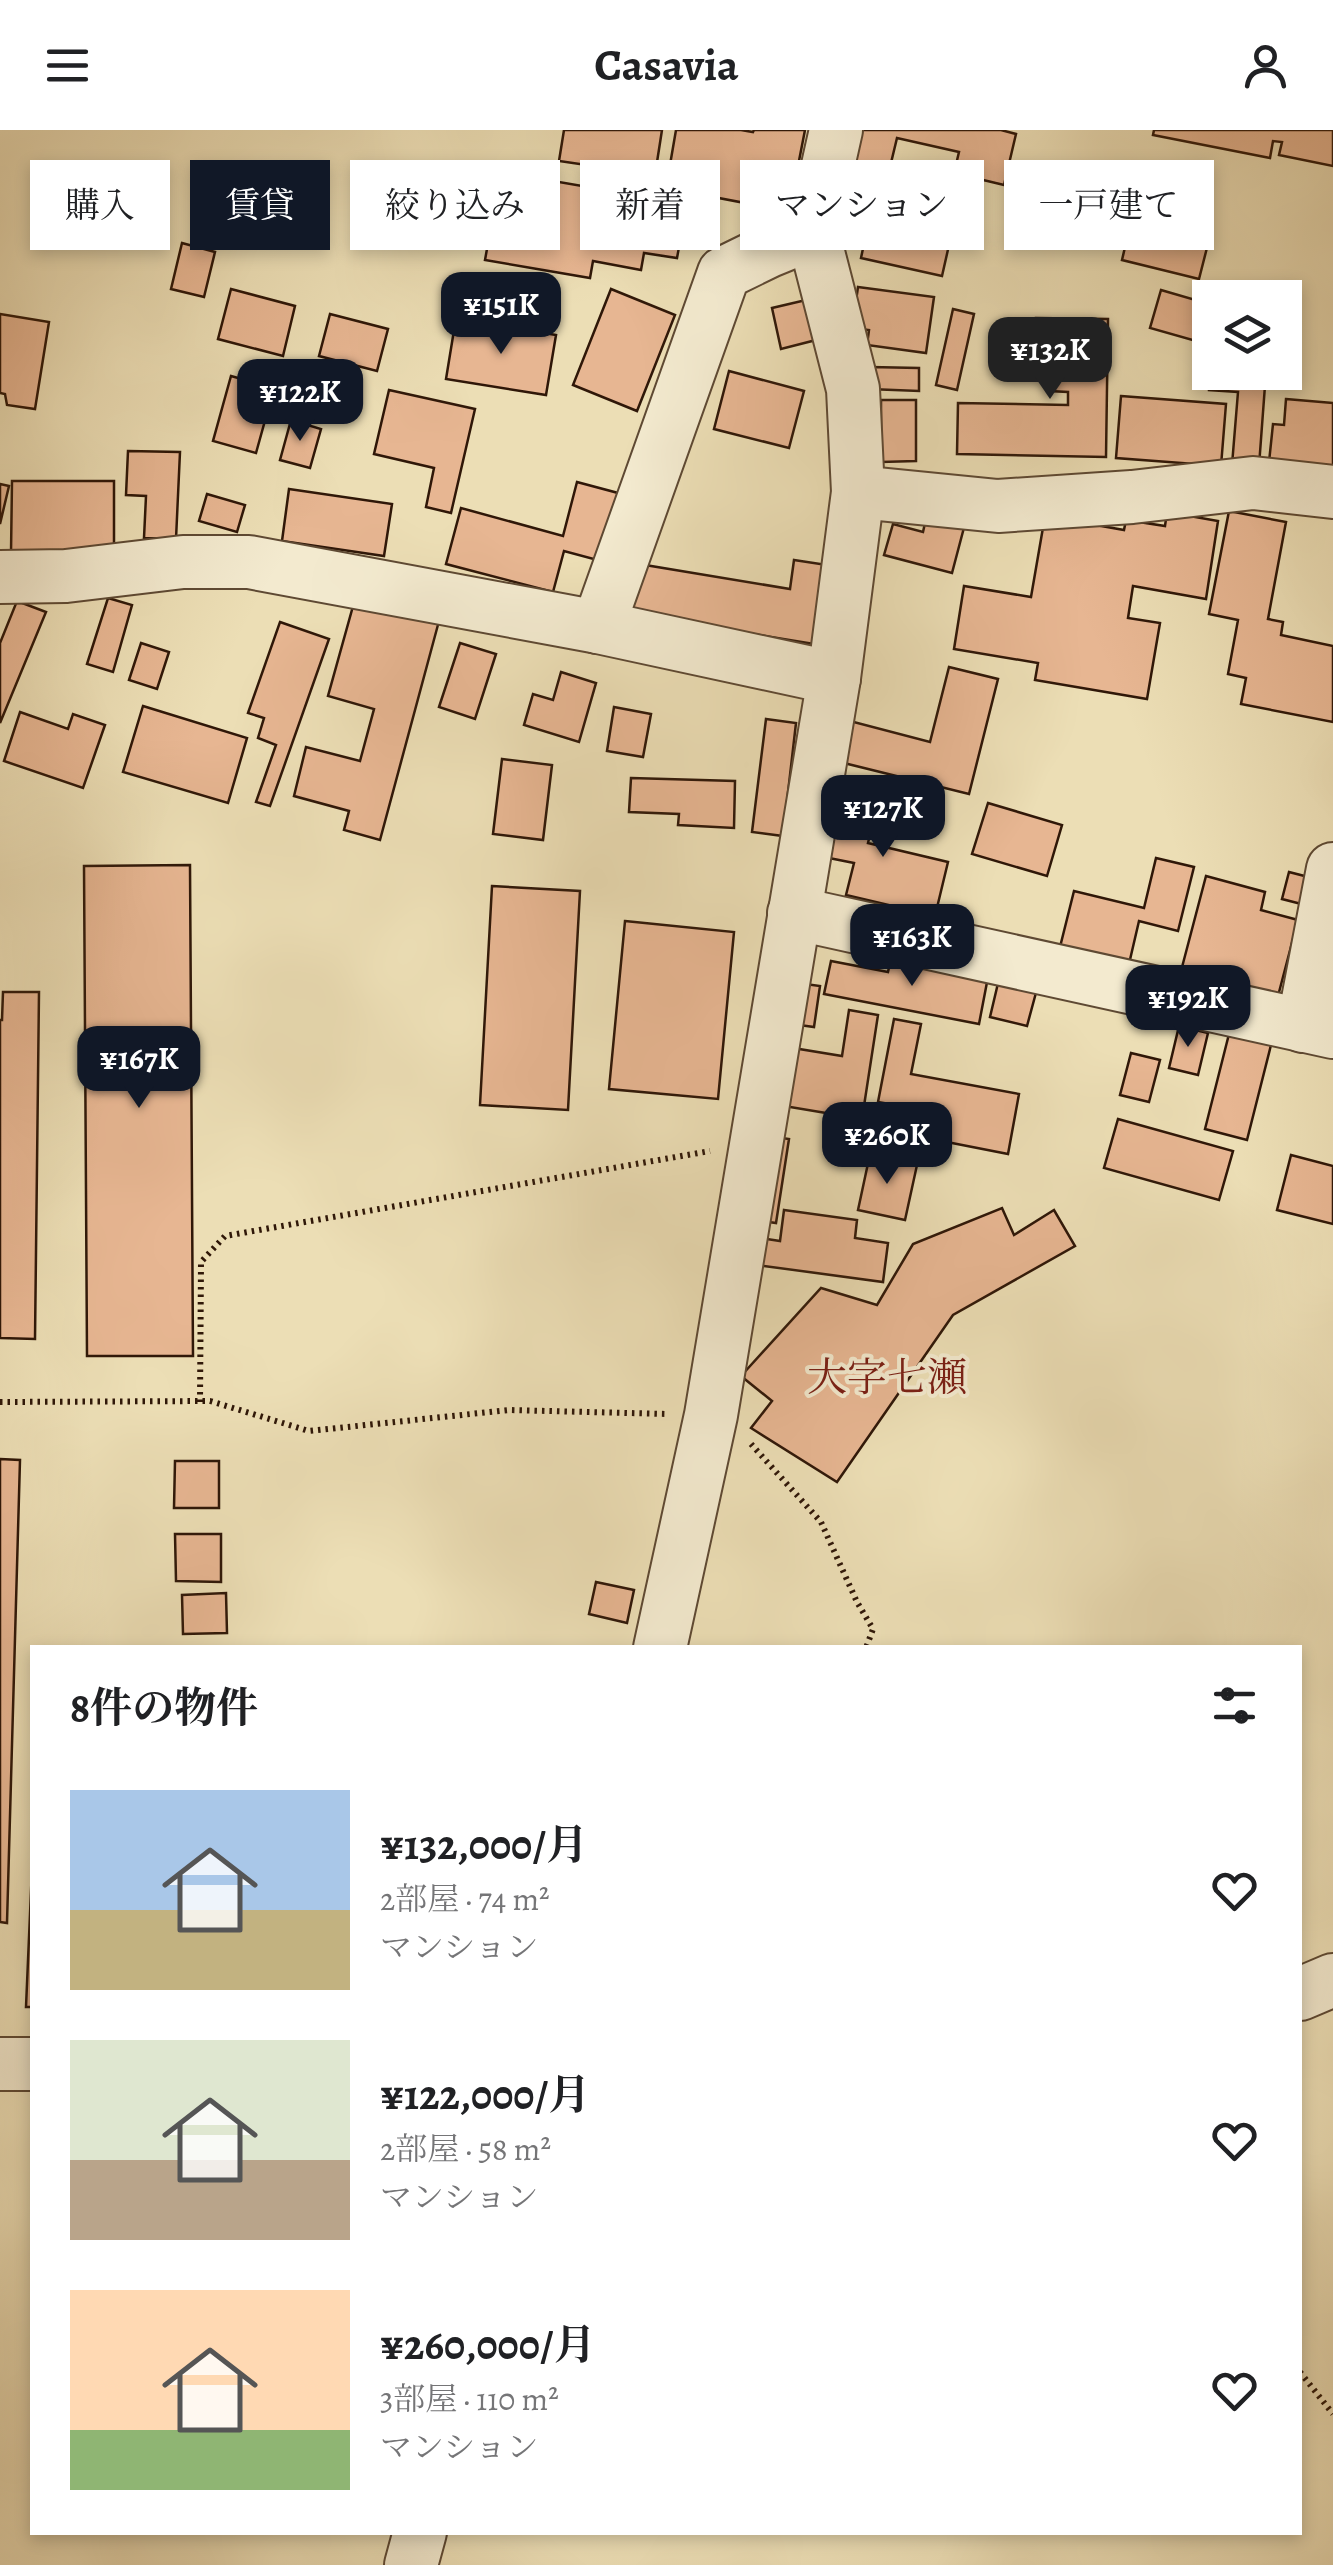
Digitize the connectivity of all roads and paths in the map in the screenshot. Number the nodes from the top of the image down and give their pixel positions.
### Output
1 (836, 130) edge
2 (829, 160) edge
3 (769, 250) edge
4 (817, 250) edge
5 (858, 492) junction
6 (1333, 492) edge
7 (0, 576) edge
8 (598, 627) junction
9 (834, 678) junction
10 (1333, 869) edge
11 (794, 913) junction
12 (1318, 1029) edge
13 (755, 1142) junction
14 (0, 1402) edge
15 (200, 1402) junction
16 (710, 1415) junction
17 (661, 1645) edge
18 (867, 1645) edge
19 (1333, 1980) edge
20 (1302, 1993) edge
21 (0, 2064) edge
22 (30, 2064) edge
23 (1302, 2375) edge
24 (1333, 2414) edge
25 (419, 2535) edge
26 (411, 2565) edge

1 - 2 street
3 - 8 street
4 - 5 street
5 - 6 street
5 - 9 street
7 - 8 street
8 - 9 street
9 - 11 street
10 - 12 street
11 - 12 street
11 - 13 street
13 - 15 path
13 - 16 street
14 - 15 path
15 - 16 path
16 - 17 street
16 - 18 path
19 - 20 street
21 - 22 street
23 - 24 path
25 - 26 street

